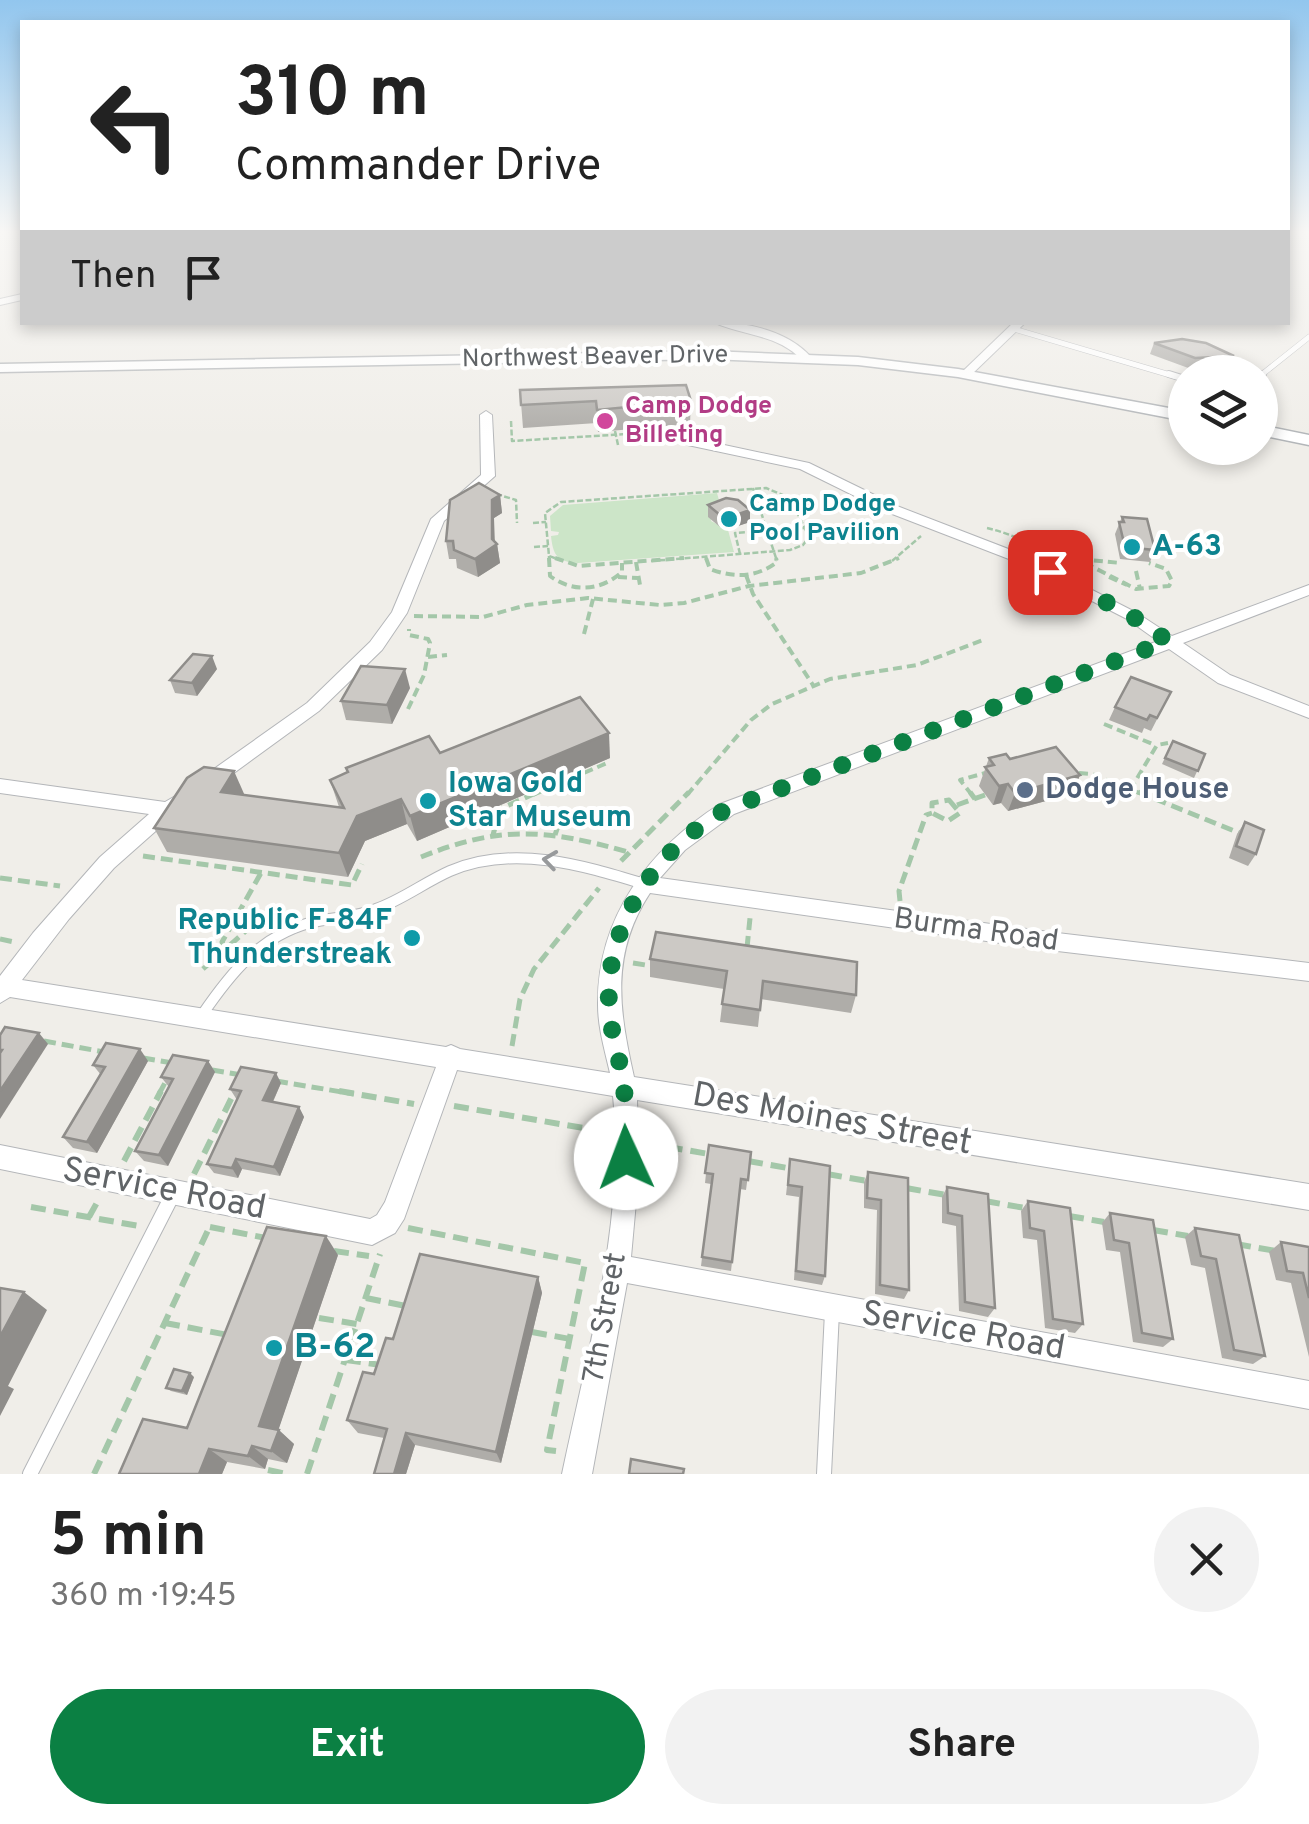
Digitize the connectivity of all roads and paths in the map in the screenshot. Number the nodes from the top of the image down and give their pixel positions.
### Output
1 (742, 325) edge
2 (1018, 326) edge
3 (1309, 337) edge
4 (805, 357) junction
5 (1278, 366) edge
6 (0, 368) edge
7 (966, 374) junction
8 (1168, 374) edge
9 (1168, 413) edge
10 (486, 415) dead end
11 (511, 421) dead end
12 (616, 433) junction
13 (1278, 434) edge
14 (681, 436) joint
15 (1309, 440) edge
16 (618, 445) dead end
17 (477, 487) junction
18 (753, 488) junction
19 (721, 490) junction
20 (724, 500) edge
21 (797, 505) junction
22 (760, 508) junction
23 (744, 509) edge
24 (517, 522) dead end
25 (546, 522) junction
26 (533, 523) dead end
27 (930, 524) junction
28 (806, 528) junction
29 (987, 528) dead end
30 (768, 530) junction
31 (548, 546) junction
32 (534, 547) dead end
33 (774, 551) junction
34 (740, 554) junction
35 (548, 556) junction
36 (705, 556) junction
37 (636, 562) junction
38 (1084, 562) junction
39 (622, 563) junction
40 (1121, 563) dead end
41 (1149, 563) edge
42 (1136, 571) dead end
43 (746, 575) junction
44 (618, 577) junction
45 (749, 586) junction
46 (587, 587) junction
47 (1140, 589) junction
48 (1309, 590) edge
49 (591, 598) junction
50 (584, 634) dead end
51 (1168, 641) junction
52 (446, 655) dead end
53 (428, 657) junction
54 (813, 685) dead end
55 (408, 709) dead end
56 (1309, 712) edge
57 (1104, 724) dead end
58 (1168, 743) edge
59 (1157, 746) junction
60 (607, 763) dead end
61 (991, 771) edge
62 (1078, 773) edge
63 (0, 786) edge
64 (1130, 790) junction
65 (985, 796) dead end
66 (975, 799) junction
67 (957, 805) junction
68 (168, 810) junction
69 (932, 813) junction
70 (561, 817) dead end
71 (1250, 834) edge
72 (493, 835) junction
73 (555, 835) junction
74 (120, 852) junction
75 (628, 852) dead end
76 (422, 857) dead end
77 (362, 864) dead end
78 (260, 872) junction
79 (0, 878) edge
80 (644, 884) junction
81 (84, 888) junction
82 (752, 900) junction
83 (902, 920) junction
84 (248, 929) dead end
85 (224, 947) junction
86 (653, 949) edge
87 (745, 962) edge
88 (649, 966) edge
89 (202, 969) dead end
90 (1309, 972) edge
91 (2, 988) edge
92 (201, 1016) junction
93 (39, 1040) edge
94 (117, 1054) edge
95 (451, 1056) junction
96 (136, 1057) edge
97 (209, 1070) edge
98 (242, 1075) junction
99 (624, 1085) junction
100 (433, 1105) junction
101 (625, 1138) junction
102 (720, 1156) edge
103 (0, 1157) edge
104 (740, 1160) edge
105 (798, 1170) edge
106 (818, 1173) edge
107 (114, 1180) junction
108 (877, 1183) edge
109 (897, 1186) edge
110 (179, 1193) junction
111 (956, 1196) edge
112 (1309, 1197) edge
113 (975, 1200) edge
114 (222, 1201) junction
115 (31, 1207) dead end
116 (1034, 1210) edge
117 (1054, 1213) edge
118 (1113, 1223) edge
119 (397, 1226) junction
120 (155, 1229) junction
121 (1152, 1230) edge
122 (1191, 1236) edge
123 (1230, 1243) edge
124 (1289, 1253) edge
125 (380, 1254) dead end
126 (618, 1268) junction
127 (366, 1298) junction
128 (416, 1308) edge
129 (832, 1308) junction
130 (319, 1318) dead end
131 (165, 1324) junction
132 (357, 1324) junction
133 (532, 1332) edge
134 (232, 1336) edge
135 (570, 1339) junction
136 (345, 1360) junction
137 (391, 1367) edge
138 (1309, 1396) edge
139 (579, 1465) edge
140 (268, 1470) edge
141 (30, 1474) edge
142 (94, 1474) edge
143 (286, 1474) edge
144 (307, 1474) edge
145 (824, 1474) edge

1 - 4 street
2 - 7 street
2 - 8 lane
3 - 5 lane
4 - 6 main road, Northwest Beaver Drive
4 - 7 main road, Northwest Beaver Drive
7 - 9 main road, Northwest Beaver Drive
10 - 17 street
11 - 12 path
12 - 14 path
12 - 16 path
13 - 15 main road
14 - 27 street
17 - 24 path
17 - 68 street
18 - 19 path
18 - 21 path
18 - 22 path
19 - 20 path
19 - 25 path
21 - 22 path
21 - 28 path
22 - 23 path
22 - 30 path
25 - 26 path
25 - 31 path
27 - 45 path
27 - 51 street
28 - 30 path
28 - 33 path
29 - 38 path
30 - 33 path
30 - 34 path
31 - 32 path
31 - 35 path
33 - 34 path
33 - 43 path
34 - 36 path
35 - 39 path
35 - 46 path
36 - 37 path
36 - 43 path
37 - 39 path
37 - 44 path
38 - 40 path
38 - 47 path
39 - 44 path
41 - 47 path
42 - 47 path
43 - 45 path
44 - 46 path
45 - 49 path
45 - 54 path
46 - 49 path
48 - 51 street, 7th Street
49 - 50 path
49 - 53 path
51 - 56 street
51 - 80 street, 7th Street
52 - 53 path
53 - 55 path
57 - 59 path
58 - 59 path
59 - 64 path
60 - 72 path
61 - 66 path
62 - 64 path
63 - 68 street
64 - 71 path
65 - 66 path
66 - 67 path
67 - 69 path
67 - 69 path
68 - 74 street
69 - 83 path
70 - 73 path
72 - 73 path
72 - 76 path
73 - 75 path
74 - 78 path
74 - 81 street
77 - 78 path
78 - 85 path
79 - 81 path
80 - 82 street, Burma Road
80 -> 92 lane
80 - 99 street, 7th Street
81 - 91 street
82 - 83 street, Burma Road
82 - 87 path
83 - 90 street, Burma Road
84 - 85 path
85 - 89 path
86 - 88 path
91 - 92 street, Des Moines Street
92 - 95 street, Des Moines Street
93 - 94 path
95 - 99 street, Des Moines Street
95 - 100 street
96 - 107 path
97 - 98 path
98 - 100 path
98 - 110 path
99 - 101 street, 7th Street
99 - 112 street, Des Moines Street
100 - 101 path
100 - 119 street
101 - 102 path
101 - 126 street, 7th Street
103 - 107 street, Service Road
104 - 105 path
106 - 108 path
107 - 110 street, Service Road
109 - 111 path
110 - 114 street, Service Road
110 - 120 lane
113 - 116 path
114 - 119 street, Service Road
114 - 131 path
115 - 120 path
117 - 118 path
119 - 135 path
120 - 141 lane
121 - 122 path
123 - 124 path
125 - 127 path
126 - 129 street, Service Road
126 - 139 street, 7th Street
127 - 128 path
127 - 132 path
129 - 138 street, Service Road
129 - 145 lane
130 - 132 path
131 - 134 path
131 - 142 path
132 - 136 path
133 - 135 path
135 - 139 path
136 - 137 path
136 - 144 path
140 - 143 path

